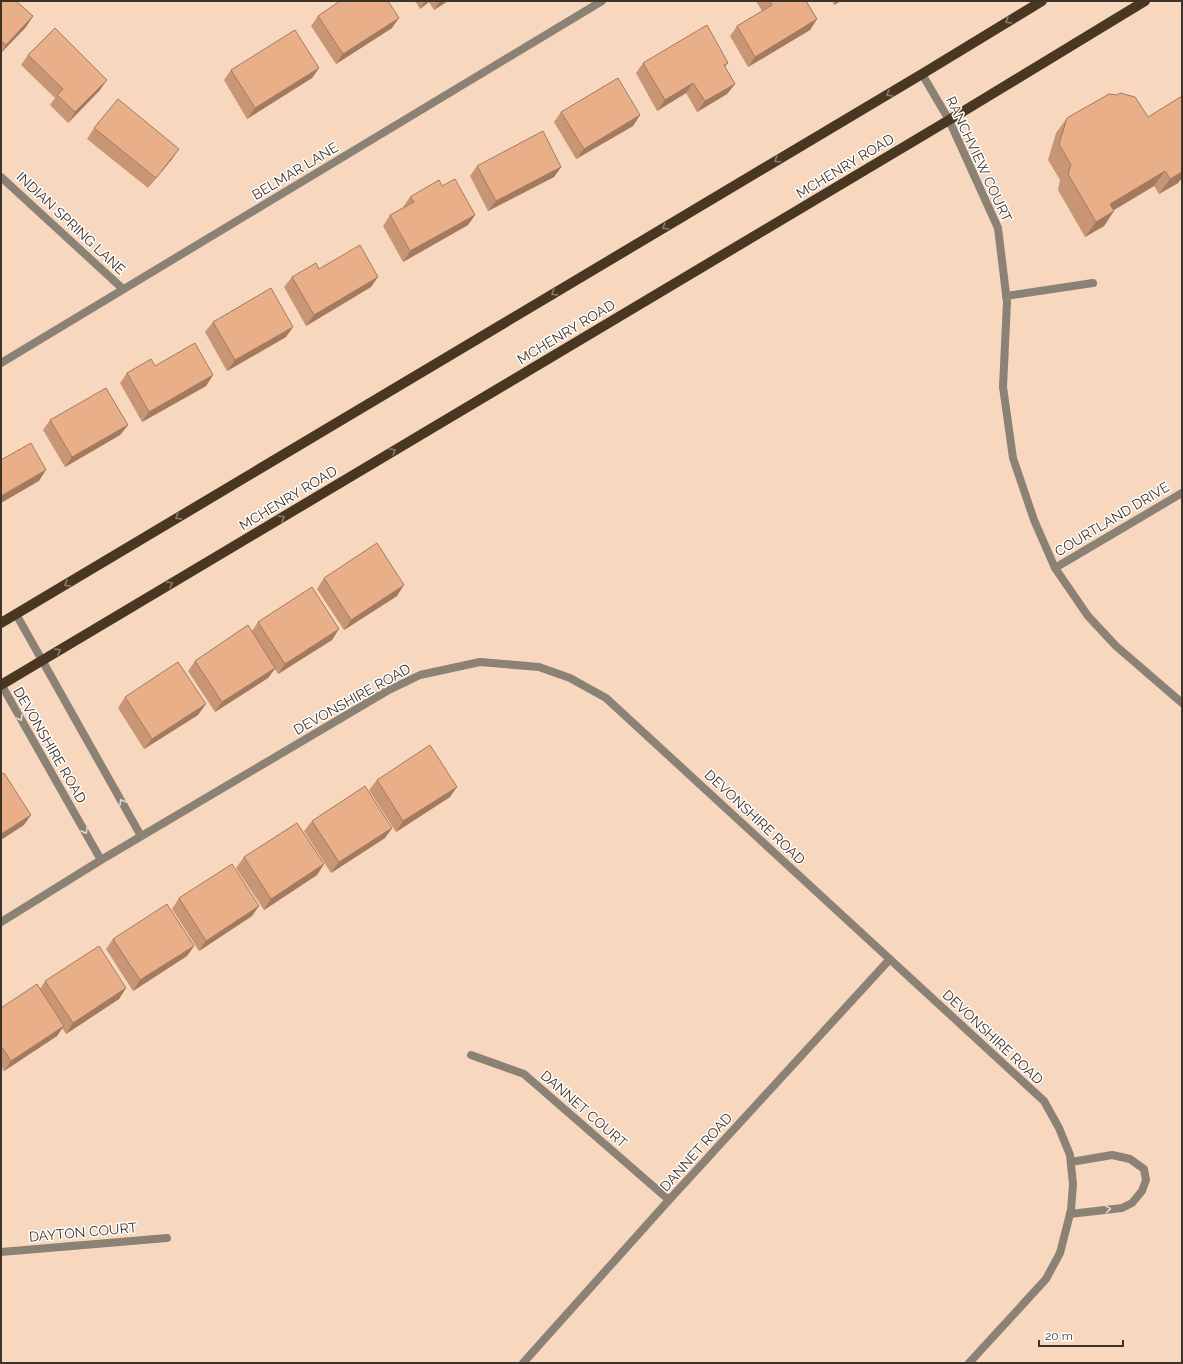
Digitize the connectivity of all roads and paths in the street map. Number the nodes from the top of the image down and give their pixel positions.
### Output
1 (602, 1) edge
2 (1042, 1) edge
3 (1146, 1) edge
4 (922, 74) junction
5 (949, 120) junction
6 (1, 177) edge
7 (1093, 283) dead end
8 (123, 289) junction
9 (1006, 296) junction
10 (1, 362) edge
11 (1182, 493) edge
12 (1055, 568) junction
13 (16, 614) junction
14 (1, 623) edge
15 (42, 660) junction
16 (1, 685) edge
17 (1182, 703) edge
18 (141, 836) junction
19 (101, 860) junction
20 (1, 922) edge
21 (890, 960) junction
22 (471, 1055) dead end
23 (1071, 1162) junction
24 (670, 1200) junction
25 (1070, 1214) junction
26 (167, 1238) dead end
27 (1, 1252) edge
28 (523, 1363) edge
29 (969, 1363) edge

1 - 8 street, BELMAR LANE
2 -> 4 main road
3 - 5 main road, MCHENRY ROAD
4 - 5 street, RANCHVIEW COURT
4 -> 13 main road
5 - 9 street, RANCHVIEW COURT
15 -> 5 main road, MCHENRY ROAD
6 - 8 street, INDIAN SPRING LANE
7 - 9 street
8 - 10 street, BELMAR LANE
9 - 12 street, RANCHVIEW COURT
11 - 12 street, COURTLAND DRIVE
12 - 17 street, RANCHVIEW COURT
13 - 14 main road
13 - 15 street
15 - 16 main road, MCHENRY ROAD
18 -> 15 street
16 -> 19 street, DEVONSHIRE ROAD
18 - 19 street, DEVONSHIRE ROAD
18 - 21 street, DEVONSHIRE ROAD
19 - 20 street, DEVONSHIRE ROAD
21 - 23 street, DEVONSHIRE ROAD
21 - 24 street, DANNET ROAD
22 - 24 street, DANNET COURT
23 - 25 street, DEVONSHIRE ROAD
25 -> 23 street
24 - 28 street, DANNET ROAD
25 - 29 street, DEVONSHIRE ROAD
26 - 27 street, DAYTON COURT

